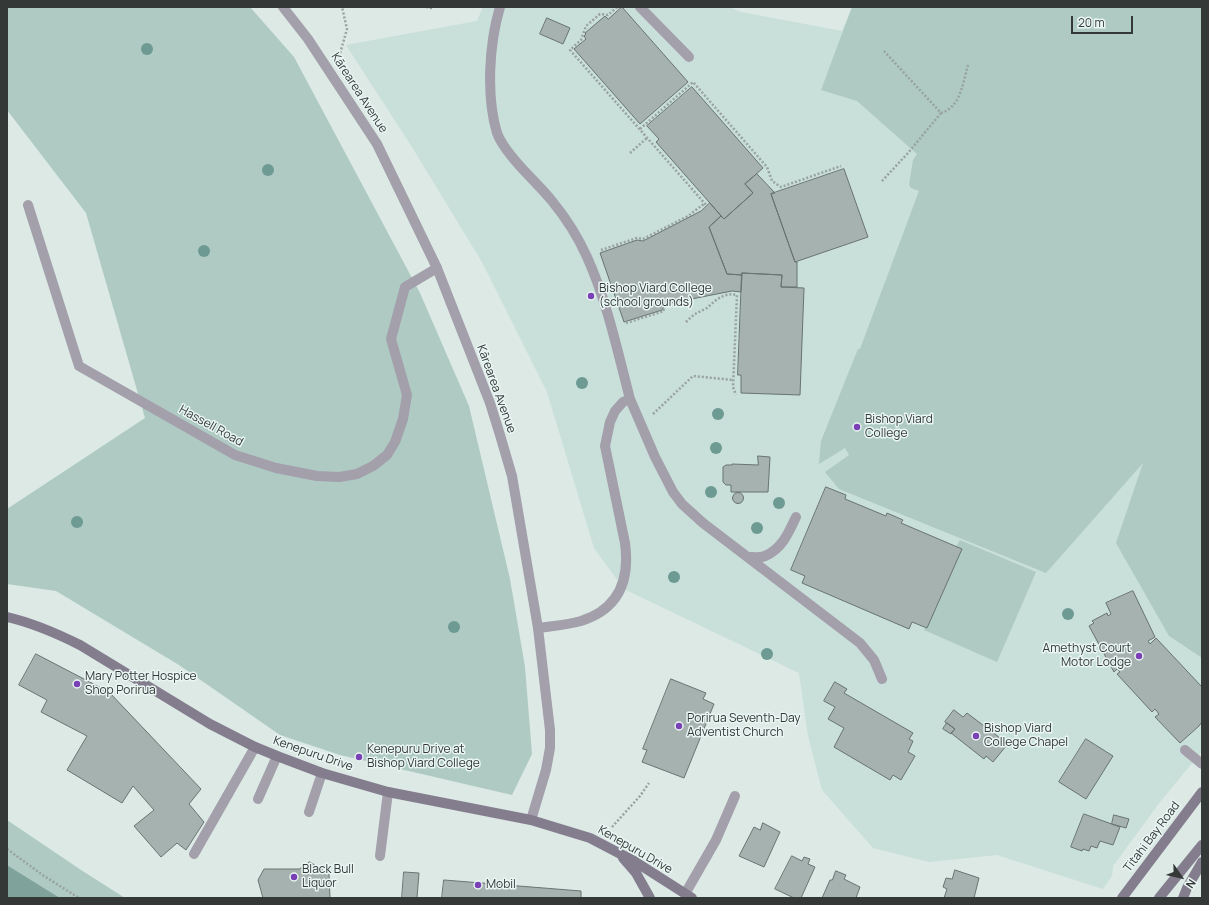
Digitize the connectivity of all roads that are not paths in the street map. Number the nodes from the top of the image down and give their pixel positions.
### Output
1 (283, 7) edge
2 (500, 7) edge
3 (640, 7) edge
4 (689, 57) dead end
5 (28, 205) dead end
6 (437, 268) junction
7 (630, 399) junction
8 (796, 517) dead end
9 (748, 557) junction
10 (7, 617) edge
11 (538, 628) junction
12 (882, 680) dead end
13 (255, 747) junction
14 (1185, 750) dead end
15 (277, 756) junction
16 (1202, 764) edge
17 (322, 773) junction
18 (388, 792) junction
19 (1202, 792) edge
20 (735, 796) dead end
21 (258, 799) dead end
22 (309, 812) dead end
23 (531, 820) junction
24 (1202, 845) edge
25 (618, 852) junction
26 (194, 854) dead end
27 (380, 856) dead end
28 (1202, 862) edge
29 (687, 897) edge
30 (650, 898) edge
31 (1122, 898) edge
32 (1159, 898) edge
33 (1183, 898) edge

1 - 6 street, Kārearea Avenue
2 - 7 street
3 - 4 street
5 - 6 street, Hassell Road
6 - 11 street, Kārearea Avenue
7 - 9 street
7 - 11 street
8 - 9 street
9 - 12 street
10 - 13 main road, Kenepuru Drive
11 - 23 street, Kārearea Avenue
13 - 15 main road, Kenepuru Drive
13 - 26 street
14 - 16 street
15 - 17 main road, Kenepuru Drive
15 - 21 street
17 - 18 main road, Kenepuru Drive
17 - 22 street
18 - 23 main road, Kenepuru Drive
18 - 27 street
19 - 31 main road, Titahi Bay Road
20 - 29 street
23 - 25 main road, Kenepuru Drive
24 - 32 main road
25 - 29 main road, Kenepuru Drive
25 - 30 main road
28 - 33 main road

